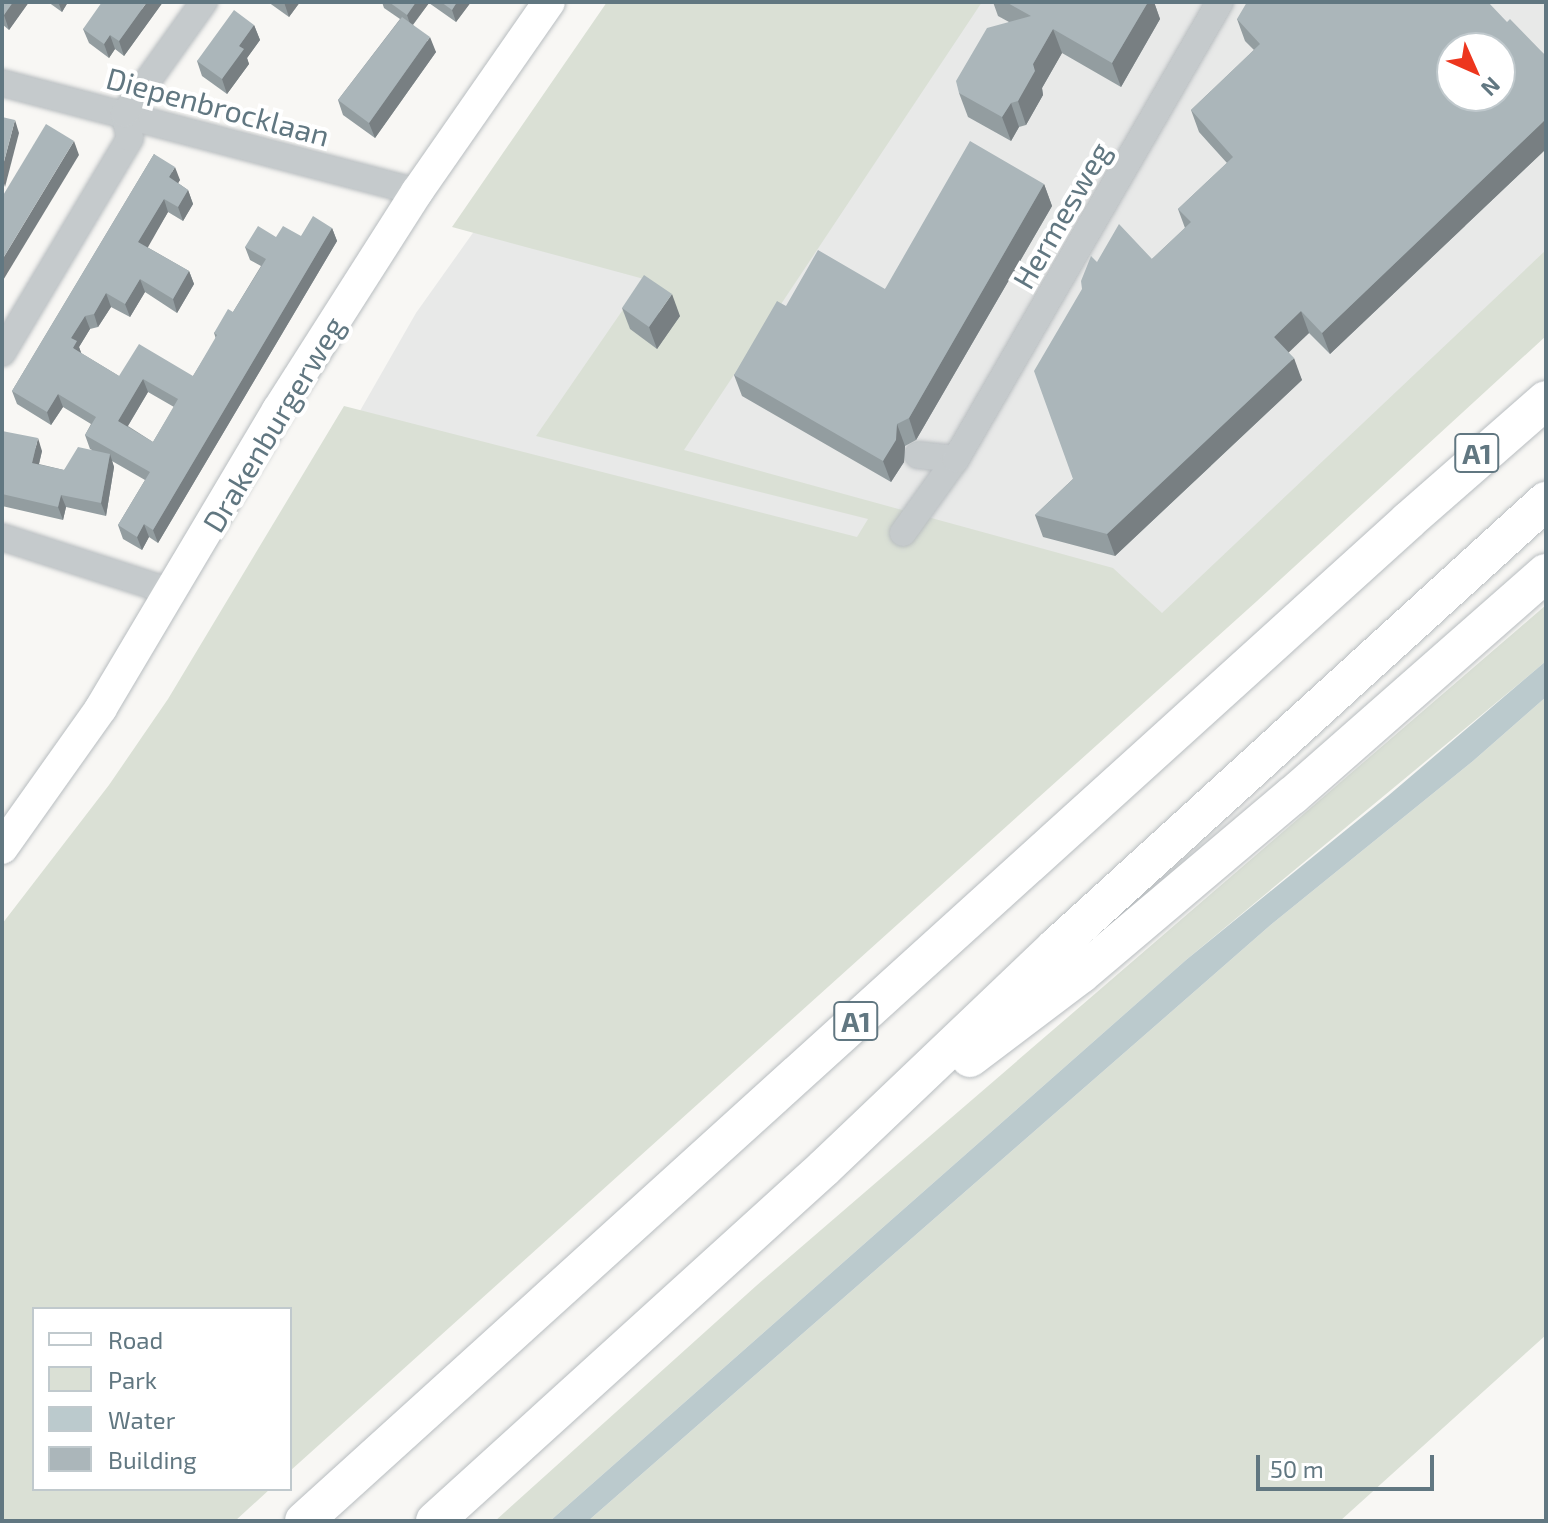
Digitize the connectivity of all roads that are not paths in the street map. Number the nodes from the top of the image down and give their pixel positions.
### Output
1 (204, 2) edge
2 (549, 2) edge
3 (1220, 2) edge
4 (2, 83) edge
5 (124, 114) junction
6 (417, 192) junction
7 (2, 353) edge
8 (1546, 386) edge
9 (1546, 400) edge
10 (918, 455) dead end
11 (956, 459) junction
12 (1546, 501) edge
13 (1409, 520) junction
14 (903, 533) dead end
15 (2, 537) edge
16 (1546, 573) edge
17 (172, 592) junction
18 (2, 848) edge
19 (824, 1168) junction
20 (304, 1521) edge
21 (435, 1521) edge

1 - 5 street
2 - 6 main road, Drakenburgerweg
3 - 11 street, Hermesweg
4 - 5 street, Diepenbrocklaan
5 - 6 street, Diepenbrocklaan
5 - 7 street
6 - 17 main road, Drakenburgerweg
8 - 13 highway, A1
9 - 13 highway, A1
10 - 11 street
11 - 14 street, Hermesweg
12 - 19 highway
13 - 20 highway, A1
15 - 17 street
16 - 19 highway
17 - 18 main road, Drakenburgerweg
19 - 21 highway

